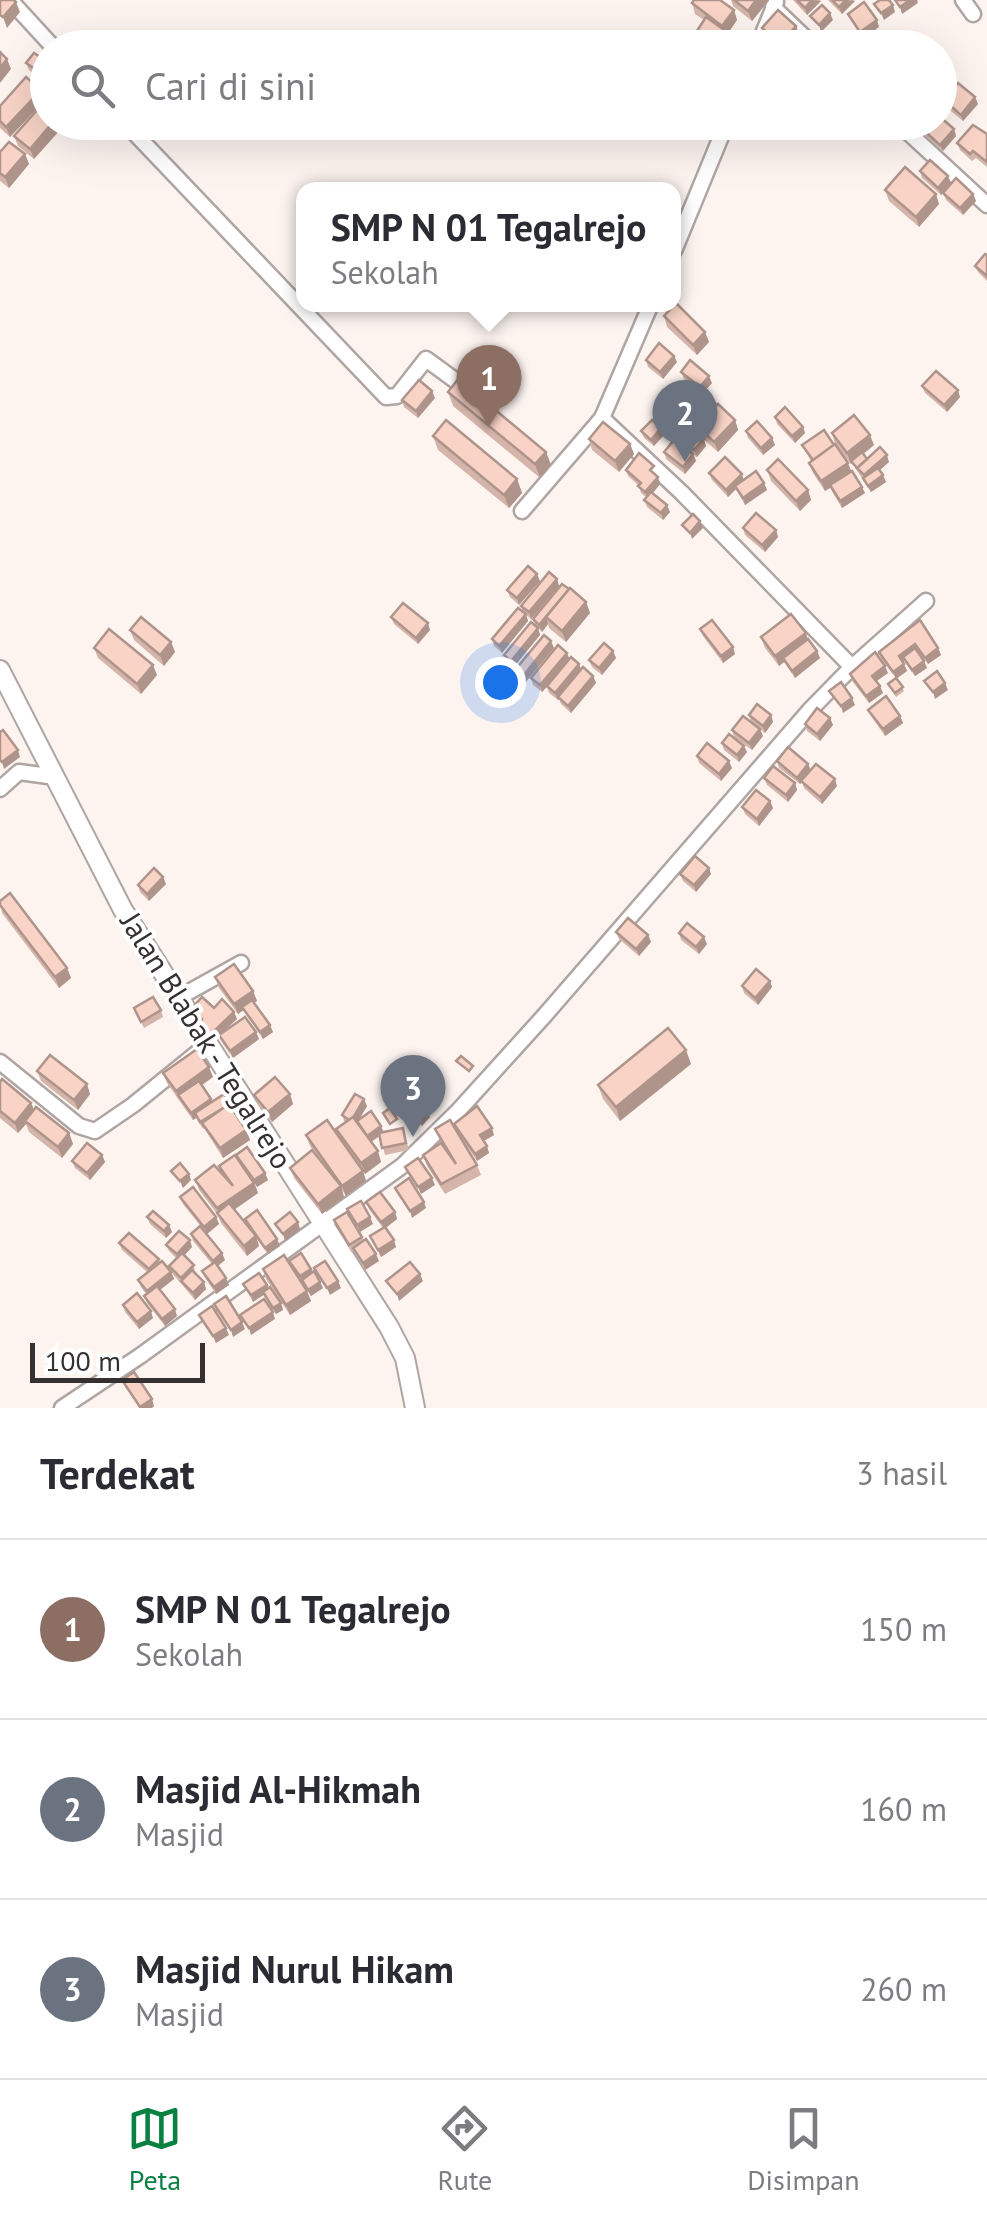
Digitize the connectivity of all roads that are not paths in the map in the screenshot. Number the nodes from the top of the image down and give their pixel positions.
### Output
1 (10, 0) edge
2 (964, 0) edge
3 (775, 4) edge
4 (973, 14) dead end
5 (38, 30) edge
6 (764, 30) edge
7 (799, 30) edge
8 (141, 140) edge
9 (720, 140) edge
10 (916, 140) edge
11 (987, 205) edge
12 (681, 234) edge
13 (296, 303) edge
14 (305, 312) edge
15 (648, 312) edge
16 (482, 401) edge
17 (602, 418) junction
18 (522, 510) dead end
19 (926, 600) dead end
20 (852, 667) junction
21 (0, 670) edge
22 (56, 777) junction
23 (0, 789) edge
24 (240, 963) dead end
25 (178, 998) junction
26 (207, 1045) junction
27 (0, 1062) edge
28 (322, 1225) junction
29 (62, 1408) edge
30 (415, 1408) edge

1 - 5 street
2 - 4 street
3 - 6 street
3 - 7 street
8 - 13 street
9 - 12 street
10 - 11 street
14 - 16 street
15 - 17 street
17 - 18 street
17 - 20 street
19 - 20 street
20 - 28 street
21 - 22 street, Jalan Blabak - Tegalrejo
22 - 23 street
22 - 25 street, Jalan Blabak - Tegalrejo
24 - 25 street
25 - 26 street, Jalan Blabak - Tegalrejo
26 - 27 street
26 - 28 street, Jalan Blabak - Tegalrejo
28 - 29 street
28 - 30 street, Jalan Blabak - Tegalrejo

